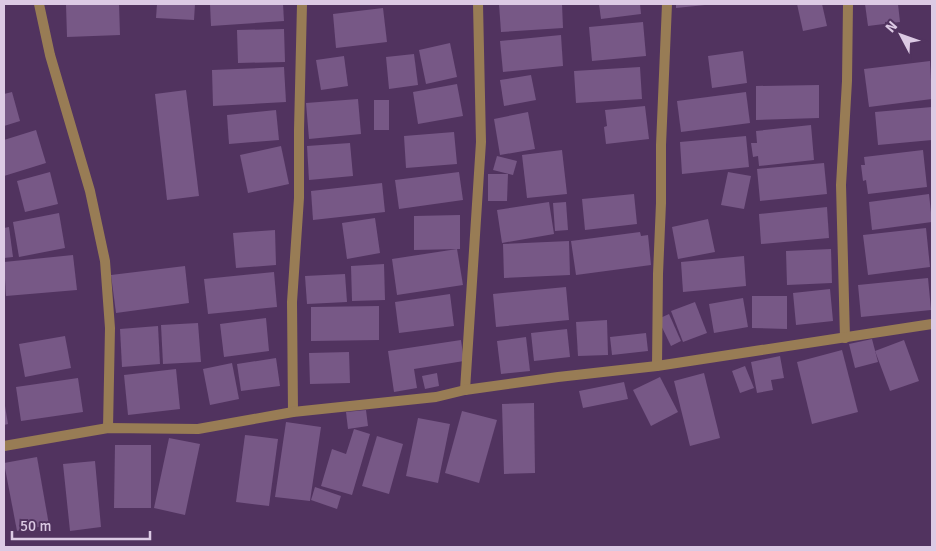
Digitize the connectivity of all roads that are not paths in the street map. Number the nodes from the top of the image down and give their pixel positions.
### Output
1 (40, 4) edge
2 (302, 4) edge
3 (478, 4) edge
4 (666, 4) edge
5 (848, 4) edge
6 (932, 324) edge
7 (845, 338) junction
8 (657, 366) junction
9 (466, 390) junction
10 (293, 412) junction
11 (108, 428) junction
12 (4, 446) edge

1 - 11 street
2 - 10 street
3 - 9 street
4 - 8 street
5 - 7 street
6 - 7 street
7 - 8 street
8 - 9 street
9 - 10 street
10 - 11 street
11 - 12 street

